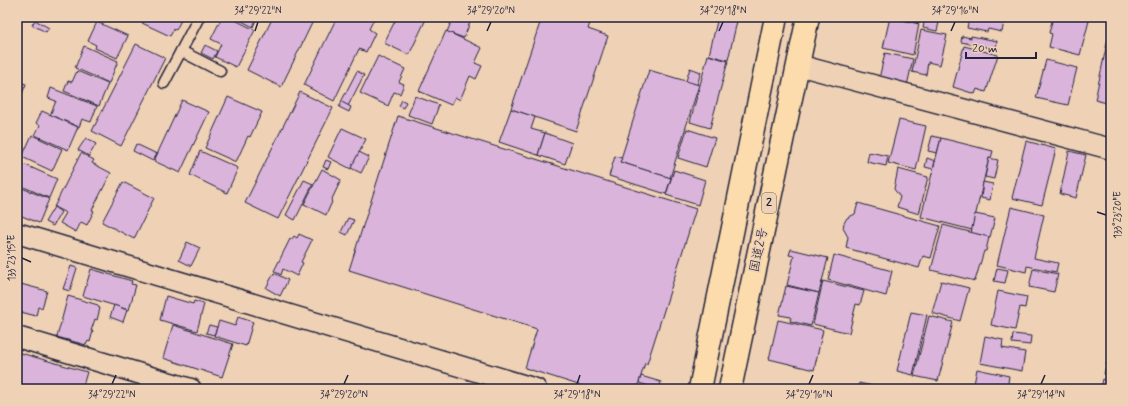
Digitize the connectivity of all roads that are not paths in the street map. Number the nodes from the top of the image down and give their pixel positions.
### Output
1 (199, 17) edge
2 (776, 17) edge
3 (808, 17) edge
4 (181, 51) junction
5 (798, 65) junction
6 (220, 71) dead end
7 (164, 83) dead end
8 (1111, 149) edge
9 (17, 233) edge
10 (17, 337) edge
11 (191, 389) edge
12 (536, 389) edge
13 (700, 389) edge
14 (730, 389) edge

1 - 4 lane
2 - 13 highway
3 - 5 highway, 国道2号 / 2
4 - 6 lane
4 - 7 lane
5 - 8 street
5 - 14 highway, 国道2号 / 2
9 - 12 street
10 - 11 street

